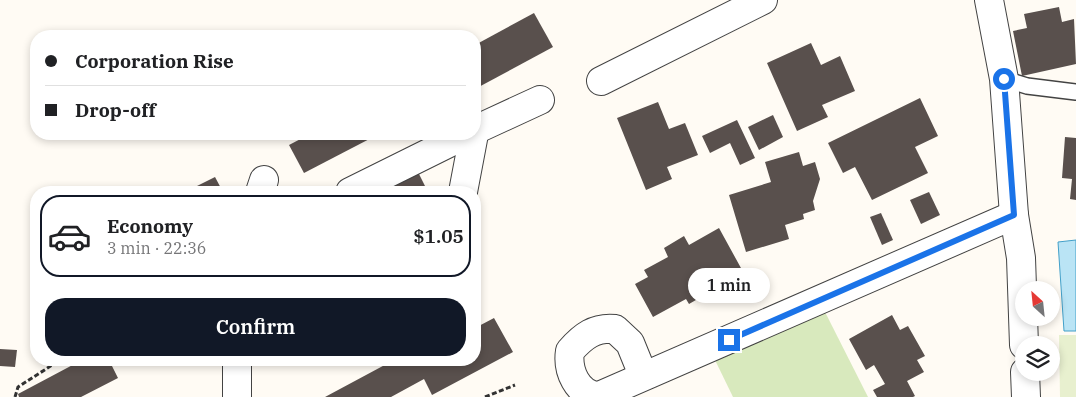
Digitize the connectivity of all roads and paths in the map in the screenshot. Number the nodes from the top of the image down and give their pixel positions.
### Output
1 (763, 0) edge
2 (989, 0) edge
3 (1004, 79) junction
4 (601, 81) dead end
5 (1076, 92) edge
6 (540, 100) dead end
7 (481, 127) edge
8 (455, 140) edge
9 (473, 140) edge
10 (362, 186) edge
11 (465, 186) edge
12 (1014, 215) junction
13 (1024, 336) edge
14 (51, 366) edge
15 (237, 366) edge
16 (643, 375) dead end
17 (1025, 381) edge
18 (515, 385) dead end
19 (15, 397) edge
20 (237, 397) edge
21 (485, 397) edge
22 (1026, 397) edge

1 - 4 street
2 - 3 street
3 - 5 lane
3 - 12 street
6 - 7 street
8 - 10 street
9 - 11 street
12 - 13 street
12 - 16 street
14 - 19 path
15 - 20 street
17 - 22 street
18 - 21 path

